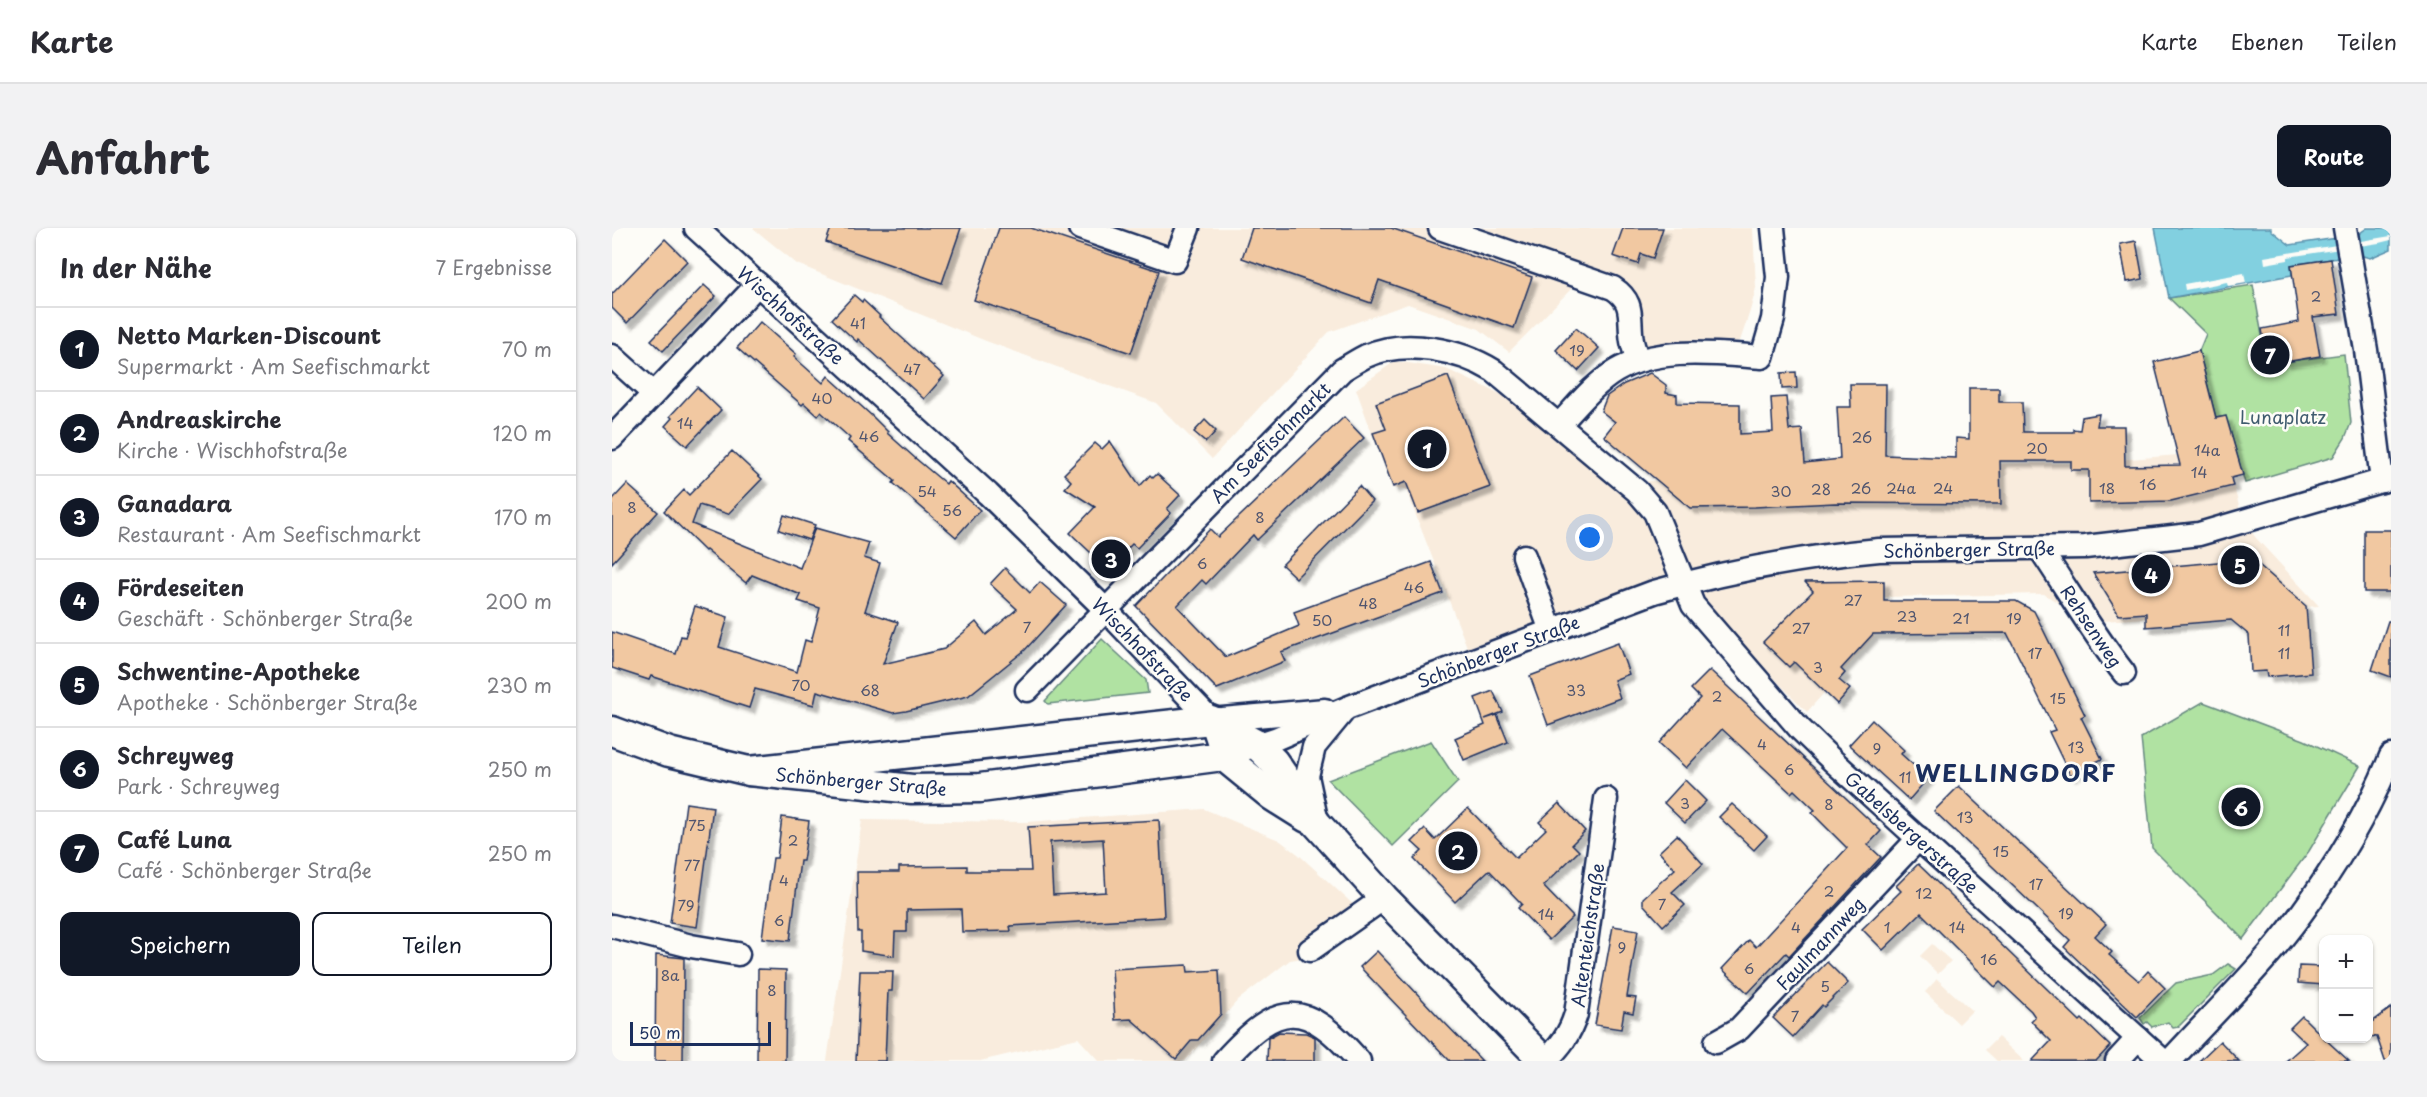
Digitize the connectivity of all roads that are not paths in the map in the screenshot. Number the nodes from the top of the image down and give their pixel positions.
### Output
1 (696, 228) edge
2 (1080, 228) edge
3 (1188, 228) edge
4 (1440, 228) edge
5 (1773, 228) edge
6 (2346, 232) edge
7 (758, 284) junction
8 (612, 356) edge
9 (1638, 360) junction
10 (653, 393) junction
11 (1559, 425) junction
12 (612, 438) edge
13 (2386, 479) edge
14 (2040, 549) junction
15 (1524, 556) dead end
16 (1683, 584) junction
17 (1105, 609) junction
18 (1551, 631) junction
19 (2124, 673) dead end
20 (1027, 690) dead end
21 (1347, 708) junction
22 (1211, 720) junction
23 (612, 731) edge
24 (1256, 744) junction
25 (1223, 756) junction
26 (2391, 756) edge
27 (749, 771) junction
28 (1606, 799) dead end
29 (1317, 824) junction
30 (1919, 838) junction
31 (1384, 898) junction
32 (612, 926) edge
33 (1310, 950) dead end
34 (738, 954) dead end
35 (2138, 1038) junction
36 (1716, 1042) dead end
37 (1224, 1061) edge
38 (1359, 1061) edge
39 (1545, 1061) edge
40 (2117, 1061) edge
41 (2163, 1061) edge
42 (2169, 1061) edge

1 - 7 street, Wischhofstraße
2 - 3 street
4 - 9 street
5 - 9 street
6 - 13 street, Schönberger Straße
7 - 10 street
7 - 17 street, Wischhofstraße
8 - 10 street
9 - 11 street
10 - 12 street
11 - 16 street, Am Seefischmarkt
11 - 17 street, Am Seefischmarkt
13 - 14 street, Schönberger Straße
14 - 16 street, Schönberger Straße
14 - 19 street, Rehsenweg
15 - 18 street
16 - 18 street, Schönberger Straße
16 - 30 street, Gabelsbergerstraße
17 - 20 street, Am Seefischmarkt
17 - 22 street, Wischhofstraße
18 - 21 street, Schönberger Straße
21 - 22 street, Schönberger Straße
21 - 24 street, Schönberger Straße
21 - 29 street, Schönberger Straße
22 - 24 main road, Wischhofstraße
22 - 25 street
22 - 27 main road, Schönberger Straße
23 - 27 main road, Schönberger Straße
24 - 25 street, Schönberger Straße
24 - 29 main road, Wischhofstraße
25 - 27 main road, Schönberger Straße
25 - 29 main road
26 - 42 street
28 - 39 street, Altenteichstraße
29 - 31 main road, Wischhofstraße
30 - 35 street, Gabelsbergerstraße
30 - 36 street, Faulmannweg
31 - 33 street
31 - 39 main road, Wischhofstraße
32 - 34 street
35 - 40 street
35 - 41 street, Gabelsbergerstraße
37 - 38 street

